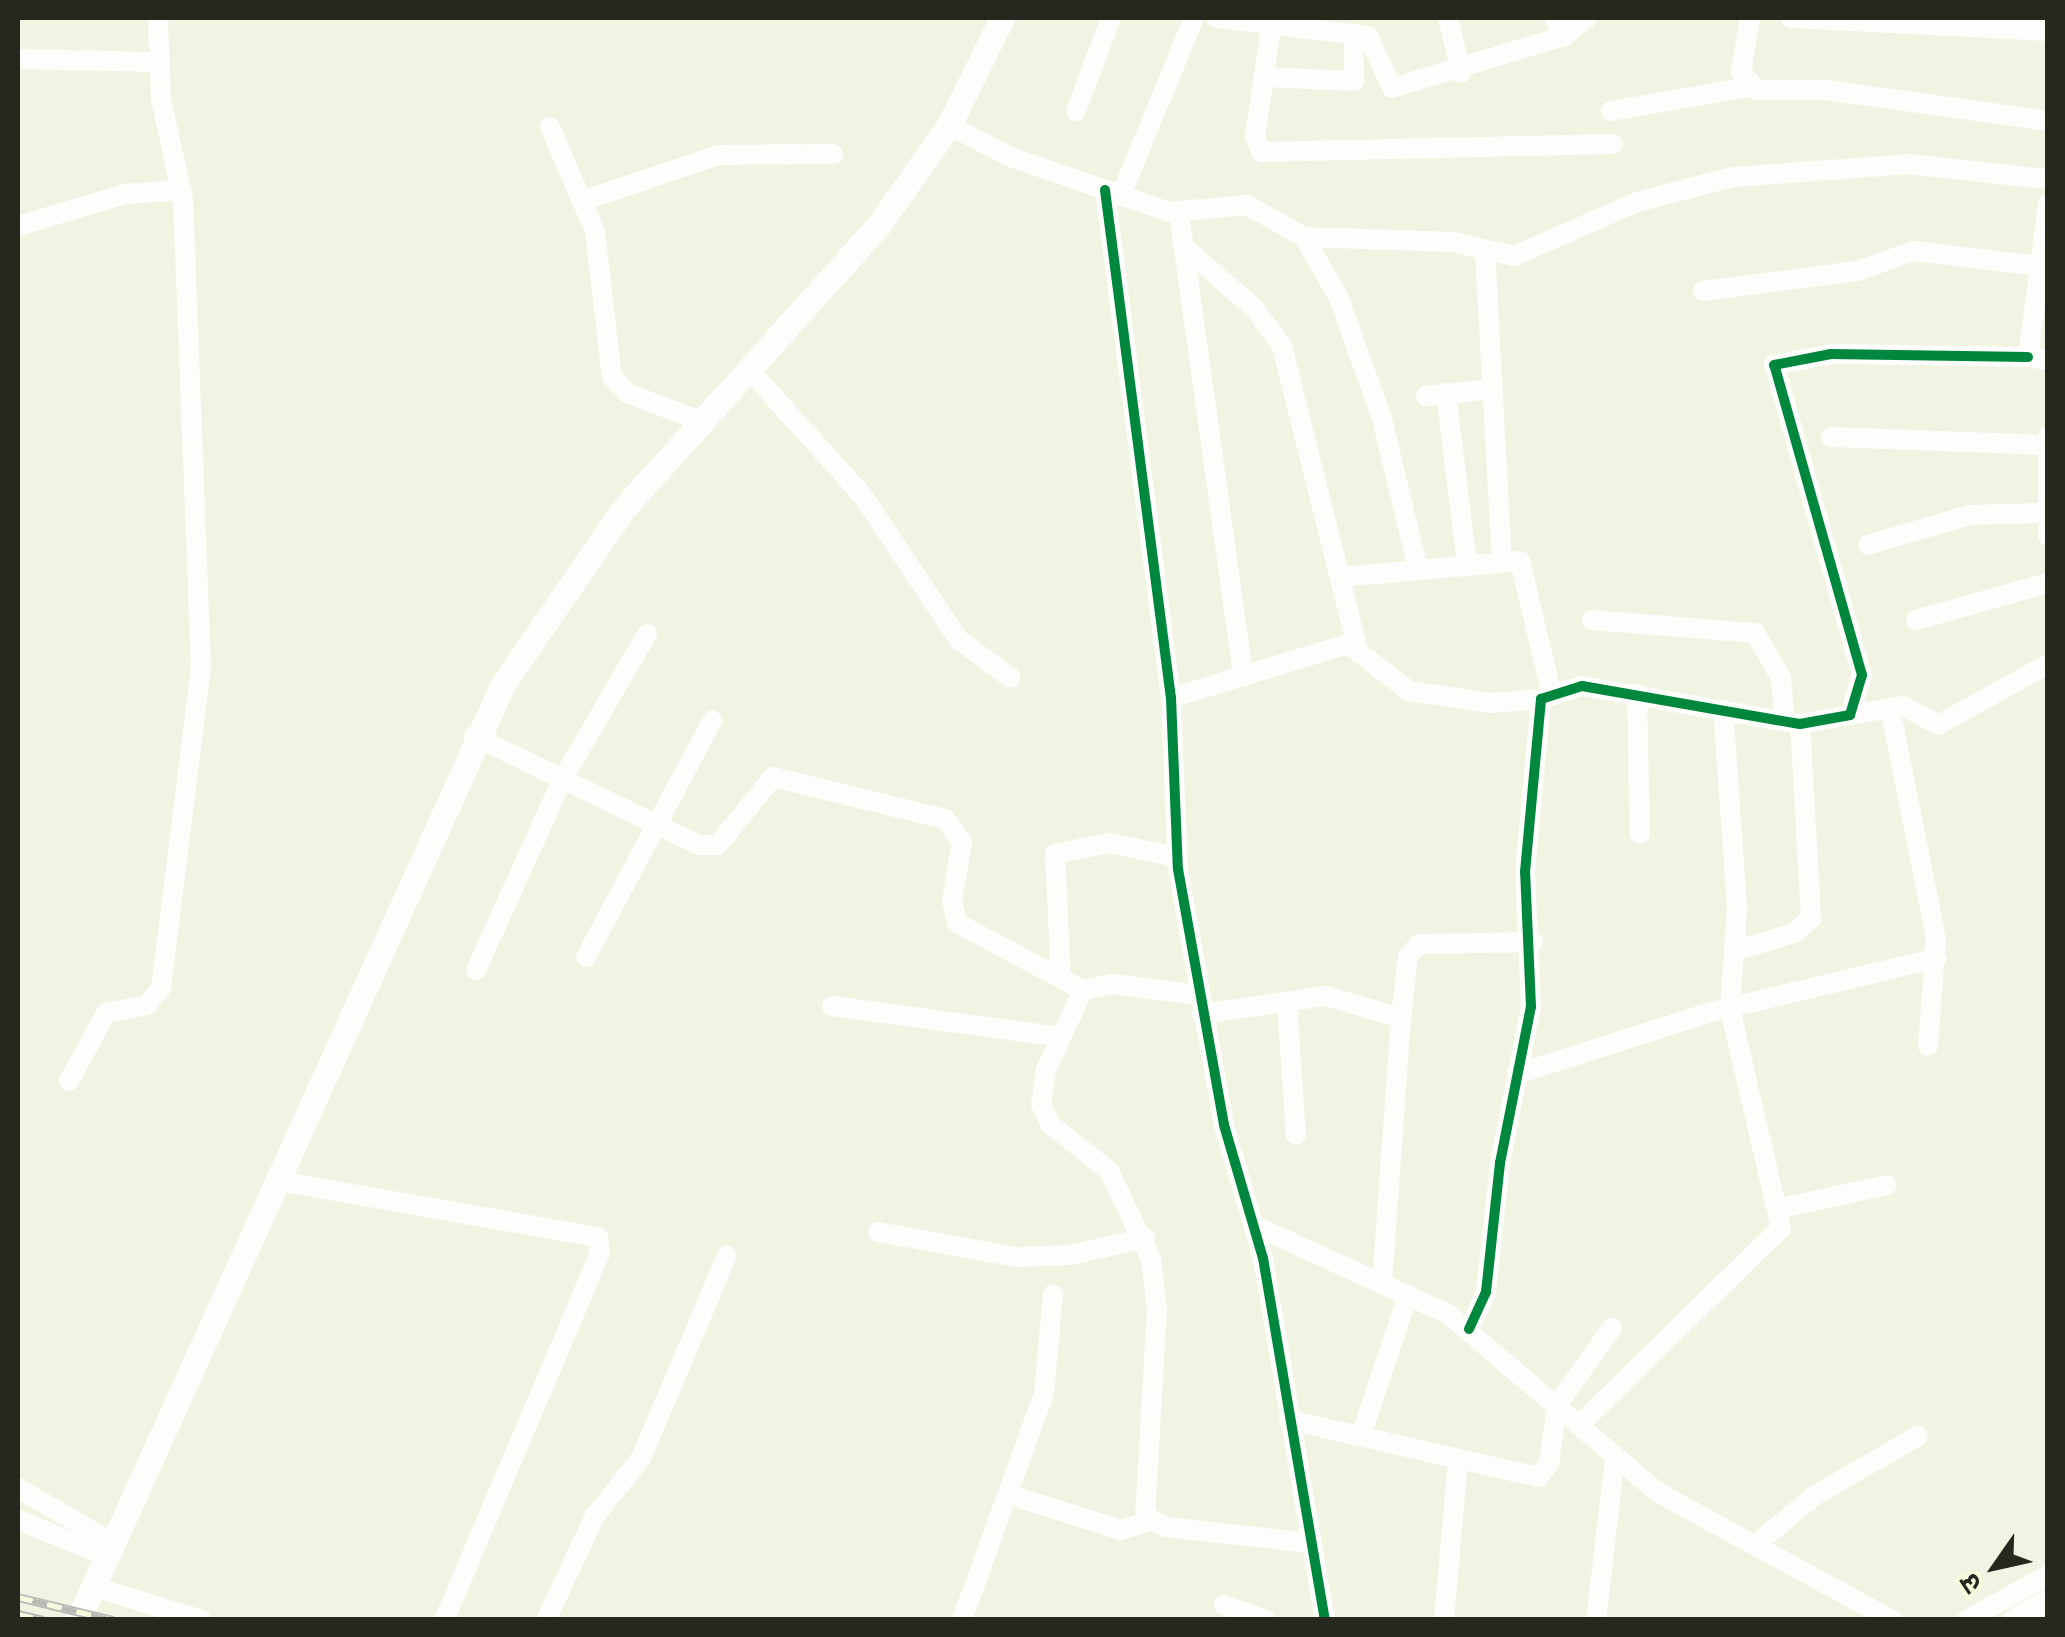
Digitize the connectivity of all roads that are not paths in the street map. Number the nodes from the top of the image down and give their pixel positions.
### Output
1 (158, 18) edge
2 (1002, 18) edge
3 (1110, 18) edge
4 (1194, 18) edge
5 (1217, 18) edge
6 (1448, 18) edge
7 (1587, 18) edge
8 (1750, 18) edge
9 (1790, 18) edge
10 (1284, 25) edge
11 (1560, 27) edge
12 (1362, 29) edge
13 (2048, 31) edge
14 (18, 59) edge
15 (160, 62) junction
16 (1461, 72) junction
17 (1263, 77) junction
18 (1749, 87) junction
19 (1076, 111) dead end
20 (1612, 111) dead end
21 (2048, 121) edge
22 (949, 125) junction
23 (550, 128) dead end
24 (1613, 144) dead end
25 (832, 154) dead end
26 (2048, 179) edge
27 (182, 190) junction
28 (1113, 192) junction
29 (586, 200) junction
30 (2048, 204) edge
31 (1180, 213) junction
32 (18, 226) edge
33 (1304, 237) junction
34 (1184, 246) junction
35 (1485, 250) junction
36 (2039, 266) junction
37 (1702, 291) dead end
38 (2038, 359) edge
39 (751, 372) junction
40 (1492, 389) junction
41 (704, 422) junction
42 (2048, 436) edge
43 (1831, 437) dead end
44 (2047, 444) edge
45 (2043, 513) junction
46 (2048, 536) edge
47 (1868, 545) dead end
48 (1502, 561) junction
49 (1467, 564) junction
50 (1418, 570) junction
51 (1341, 577) junction
52 (2048, 583) edge
53 (1592, 620) dead end
54 (1916, 620) dead end
55 (647, 634) dead end
56 (1358, 650) junction
57 (2048, 664) edge
58 (1243, 677) junction
59 (1011, 678) dead end
60 (1637, 694) junction
61 (1546, 695) junction
62 (1171, 698) junction
63 (1890, 708) junction
64 (1723, 709) junction
65 (1850, 716) junction
66 (712, 720) dead end
67 (1792, 722) junction
68 (474, 736) junction
69 (562, 780) junction
70 (655, 826) junction
71 (1640, 834) dead end
72 (1177, 857) junction
73 (1533, 942) junction
74 (1734, 952) junction
75 (586, 957) dead end
76 (1937, 958) junction
77 (476, 970) dead end
78 (1061, 977) junction
79 (1083, 990) junction
80 (1287, 1004) junction
81 (1201, 1005) junction
82 (832, 1006) dead end
83 (1730, 1008) junction
84 (1401, 1018) junction
85 (1060, 1037) junction
86 (1928, 1046) dead end
87 (1518, 1074) junction
88 (69, 1081) dead end
89 (1296, 1135) dead end
90 (278, 1181) junction
91 (1887, 1185) dead end
92 (1780, 1208) junction
93 (1255, 1226) junction
94 (878, 1232) dead end
95 (1145, 1238) junction
96 (727, 1255) dead end
97 (1382, 1284) junction
98 (1053, 1294) dead end
99 (1408, 1295) junction
100 (1469, 1328) junction
101 (1612, 1328) dead end
102 (1556, 1406) junction
103 (1289, 1420) junction
104 (1579, 1425) junction
105 (1361, 1435) junction
106 (1918, 1436) dead end
107 (1615, 1459) junction
108 (1458, 1461) junction
109 (18, 1488) edge
110 (1010, 1495) junction
111 (18, 1520) edge
112 (1150, 1521) junction
113 (1310, 1542) junction
114 (1756, 1546) junction
115 (112, 1551) junction
116 (2048, 1576) edge
117 (94, 1586) junction
118 (2048, 1601) edge
119 (1224, 1606) dead end
120 (78, 1620) edge
121 (201, 1620) edge
122 (444, 1620) edge
123 (546, 1620) edge
124 (962, 1620) edge
125 (1265, 1620) edge
126 (1325, 1620) edge
127 (1444, 1620) edge
128 (1596, 1620) edge
129 (1892, 1620) edge
130 (1967, 1620) edge
131 (2014, 1620) edge

1 - 15 street
2 - 22 main road
3 - 19 street
4 - 28 street
5 - 10 street
6 - 16 street
7 - 11 street
8 - 18 street
9 - 13 street
10 - 12 street
10 - 17 street
11 - 16 street
12 - 16 street
12 - 17 street
14 - 15 street
15 - 27 street
17 - 24 street
18 - 20 street
18 - 21 street
22 - 28 street
22 - 39 main road
23 - 29 street
25 - 29 street
26 - 35 street
27 - 32 street
27 - 88 street
28 - 31 street
28 - 62 street
29 - 41 street
30 - 36 street
31 - 33 street
31 - 34 street
33 - 35 street
33 - 50 street
34 - 51 street
34 - 58 street
35 - 40 street
36 - 37 street
36 - 38 street
38 - 65 street
39 - 41 main road
39 - 59 street
40 - 48 street
40 - 49 street
41 - 68 main road
42 - 44 street
43 - 44 street
44 - 45 street
45 - 46 street
45 - 47 street
48 - 49 street
48 - 61 street
49 - 50 street
50 - 51 street
51 - 56 street
52 - 54 street
53 - 67 street
55 - 69 street
56 - 58 street
56 - 61 street
57 - 63 street
58 - 62 street
60 - 61 street
60 - 64 street
60 - 71 street
61 - 73 street
62 - 72 street
63 - 65 street
63 - 76 street
64 - 67 street
64 - 74 street
65 - 67 street
66 - 70 street
67 - 74 street
68 - 69 street
68 - 90 main road
69 - 70 street
69 - 77 street
70 - 75 street
70 - 78 street
72 - 78 street
72 - 81 street
73 - 84 street
73 - 87 street
74 - 83 street
76 - 83 street
76 - 86 street
78 - 79 street
79 - 81 street
79 - 85 street
80 - 81 street
80 - 84 street
80 - 89 street
81 - 93 street
82 - 85 street
83 - 87 street
83 - 92 street
84 - 97 street
85 - 95 street
87 - 100 street
90 - 115 main road
90 - 122 street
91 - 92 street
92 - 104 street
93 - 97 street
93 - 103 street
94 - 95 street
95 - 112 street
96 - 123 street
97 - 99 street
98 - 110 street
99 - 100 street
99 - 105 street
100 - 102 street
101 - 102 street
102 - 104 street
102 - 108 street
103 - 105 street
103 - 113 street
104 - 107 street
105 - 108 street
106 - 114 street
107 - 114 street
107 - 128 street
108 - 127 street
109 - 115 street
110 - 112 street
110 - 124 street
111 - 115 street
112 - 113 street
113 - 126 street
114 - 129 street
115 - 117 main road
116 - 130 street
117 - 120 main road
117 - 121 street
118 - 131 main road
119 - 125 street

